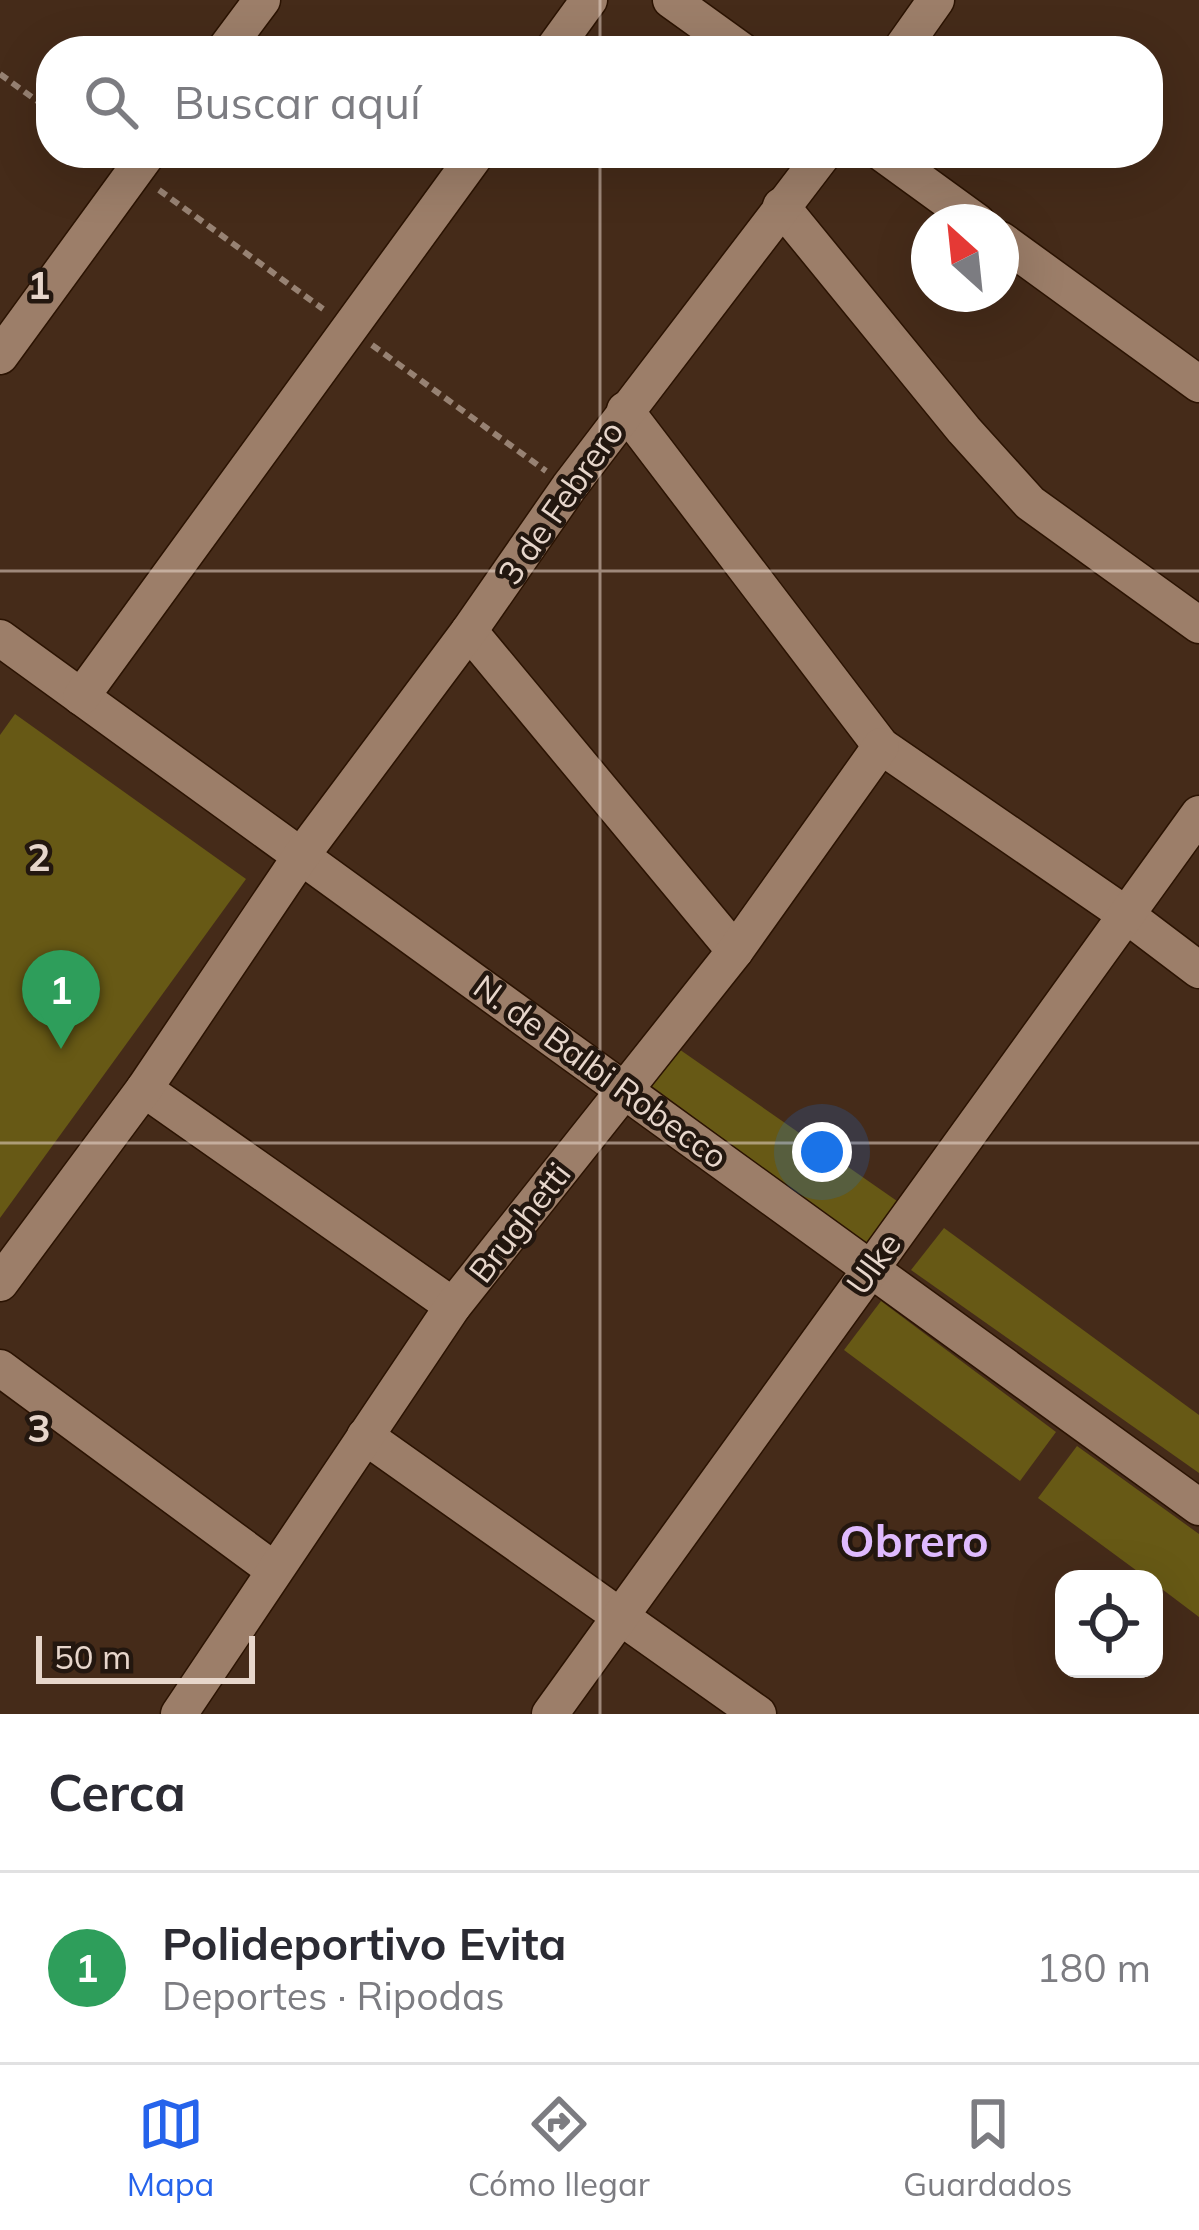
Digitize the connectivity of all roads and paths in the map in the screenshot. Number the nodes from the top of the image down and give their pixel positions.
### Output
1 (262, 0) edge
2 (589, 0) edge
3 (671, 0) edge
4 (936, 0) edge
5 (235, 36) edge
6 (563, 36) edge
7 (721, 36) edge
8 (910, 36) edge
9 (0, 74) edge
10 (36, 100) edge
11 (137, 168) edge
12 (467, 168) edge
13 (812, 168) edge
14 (902, 168) edge
15 (951, 204) edge
16 (781, 206) junction
17 (1019, 252) edge
18 (0, 356) edge
19 (1195, 373) edge
20 (625, 410) junction
21 (1199, 625) edge
22 (469, 631) junction
23 (4, 648) edge
24 (81, 697) junction
25 (881, 746) junction
26 (1199, 814) edge
27 (302, 856) junction
28 (1125, 914) junction
29 (735, 951) junction
30 (1199, 970) edge
31 (623, 1087) junction
32 (144, 1089) junction
33 (871, 1266) junction
34 (0, 1283) edge
35 (453, 1306) junction
36 (0, 1368) edge
37 (364, 1436) junction
38 (1199, 1507) edge
39 (274, 1570) junction
40 (618, 1618) junction
41 (179, 1714) edge
42 (550, 1714) edge
43 (758, 1714) edge

1 - 5 street
2 - 6 street
3 - 7 street
4 - 8 street
9 - 10 path
11 - 18 street
12 - 24 street
13 - 16 street, 3 de Febrero
14 - 15 street
16 - 20 street, 3 de Febrero
16 - 21 street
17 - 19 street
20 - 22 street, 3 de Febrero
20 - 25 street
22 - 27 street, 3 de Febrero
22 - 29 street
23 - 24 street, N. de Balbi Robecco
24 - 27 street, N. de Balbi Robecco
25 - 28 street
25 - 29 street, Brughetti
26 - 28 street, Ulke
27 - 31 street, N. de Balbi Robecco
27 - 32 street, 3 de Febrero
28 - 30 street
28 - 33 street, Ulke
29 - 31 street, Brughetti
31 - 33 street, N. de Balbi Robecco
31 - 35 street, Brughetti
32 - 34 street, 3 de Febrero
32 - 35 street
33 - 38 street, N. de Balbi Robecco
33 - 40 street, Ulke
35 - 37 street, Brughetti
36 - 39 street
37 - 39 street, Brughetti
37 - 40 street
39 - 41 street, Brughetti
40 - 42 street, Ulke
40 - 43 street

